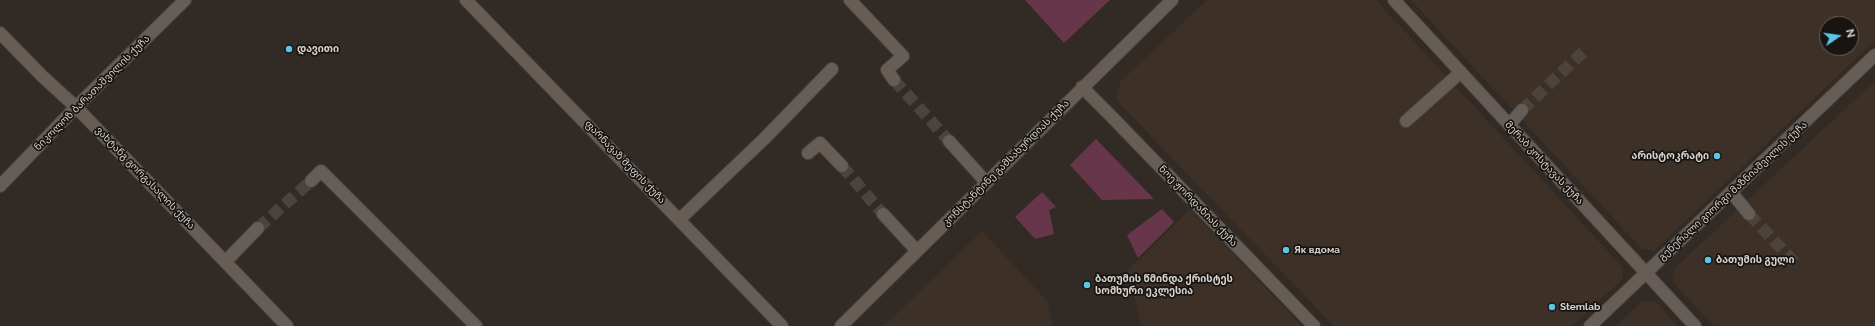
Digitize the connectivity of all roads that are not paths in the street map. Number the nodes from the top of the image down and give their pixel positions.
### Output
1 (185, 0) edge
2 (466, 0) edge
3 (850, 0) edge
4 (1172, 0) edge
5 (1394, 0) edge
6 (0, 33) edge
7 (1875, 56) edge
8 (832, 69) dead end
9 (1461, 72) junction
10 (894, 80) tunnel mouth
11 (1082, 88) junction
12 (76, 107) junction
13 (1522, 110) tunnel mouth
14 (1406, 121) dead end
15 (1509, 125) junction
16 (949, 141) tunnel mouth
17 (808, 153) dead end
18 (842, 166) tunnel mouth
19 (311, 180) tunnel mouth
20 (986, 182) junction
21 (0, 186) edge
22 (1732, 192) junction
23 (883, 214) tunnel mouth
24 (1749, 214) tunnel mouth
25 (680, 219) junction
26 (258, 228) tunnel mouth
27 (916, 251) junction
28 (225, 262) junction
29 (1646, 272) junction
30 (287, 326) edge
31 (476, 326) edge
32 (782, 326) edge
33 (841, 326) edge
34 (1314, 326) edge
35 (1590, 326) edge
36 (1695, 326) edge

1 - 12 street, ნიკოლოზ ბარათაშვილის ქუჩა
2 - 25 street, ფარნავაზ მეფის ქუჩა
3 - 10 street
4 - 11 street, კონსტანტინე გამსახურდიას ქუჩა
5 - 9 street, მერაბ კოსტავას ქუჩა
6 - 12 street, ვახტანგ გორგასალის ქუჩა
7 - 22 street, გენერალი გიორგი მაზნიაშვილის ქუჩა
8 - 25 street
9 - 14 street
9 - 15 street, მერაბ კოსტავას ქუჩა
11 - 20 street, კონსტანტინე გამსახურდიას ქუჩა
11 - 34 street, ნოე ჟორდანიას ქუჩა
12 - 21 street, ნიკოლოზ ბარათაშვილის ქუჩა
12 - 28 street, ვახტანგ გორგასალის ქუჩა
13 - 15 street
15 - 29 street, მერაბ კოსტავას ქუჩა
16 - 20 street
17 - 18 street
19 - 31 street
20 - 27 street, კონსტანტინე გამსახურდიას ქუჩა
22 - 24 street
22 - 29 street, გენერალი გიორგი მაზნიაშვილის ქუჩა
23 - 27 street
25 - 32 street, ფარნავაზ მეფის ქუჩა
26 - 28 street
27 - 33 street, კონსტანტინე გამსახურდიას ქუჩა
28 - 30 street, ვახტანგ გორგასალის ქუჩა
29 - 35 street, გენერალი გიორგი მაზნიაშვილის ქუჩა
29 - 36 street, მერაბ კოსტავას ქუჩა

